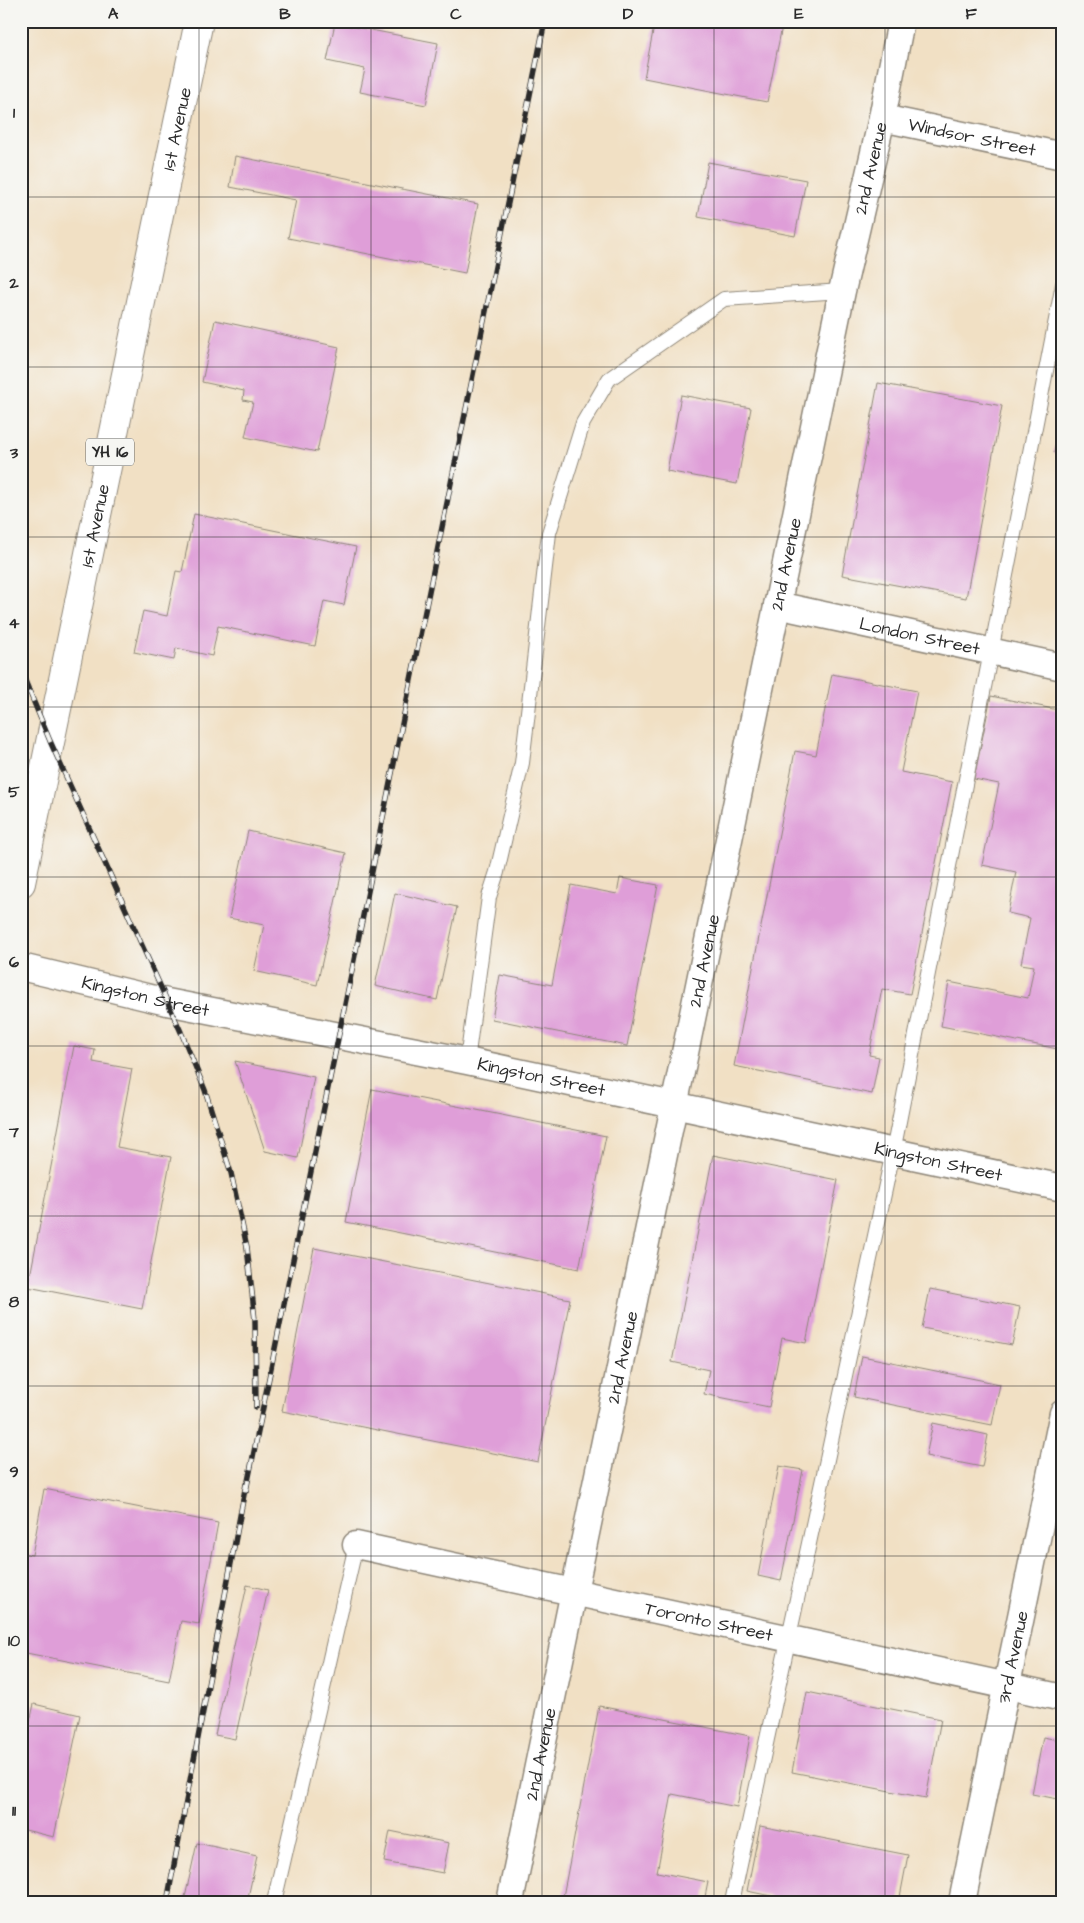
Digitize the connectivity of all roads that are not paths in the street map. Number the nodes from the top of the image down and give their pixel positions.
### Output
1 (199, 21) edge
2 (901, 21) edge
3 (882, 118) junction
4 (1063, 156) edge
5 (1063, 284) edge
6 (842, 291) junction
7 (777, 605) junction
8 (991, 651) junction
9 (1063, 667) edge
10 (21, 883) edge
11 (21, 967) edge
12 (467, 1061) junction
13 (676, 1105) junction
14 (893, 1152) junction
15 (1063, 1188) edge
16 (1063, 1413) edge
17 (356, 1545) joint
18 (575, 1592) junction
19 (789, 1638) junction
20 (1005, 1686) junction
21 (1063, 1698) edge
22 (274, 1902) edge
23 (510, 1902) edge
24 (732, 1902) edge
25 (962, 1902) edge

1 - 10 highway, 1st Avenue / YH 16
2 - 3 street, 2nd Avenue
3 - 4 street, Windsor Street
3 - 6 street, 2nd Avenue
5 - 8 lane
6 - 7 street, 2nd Avenue
6 - 12 lane
7 - 8 street, London Street
7 - 13 street, 2nd Avenue
8 - 9 street, London Street
8 - 14 lane
11 - 12 street, Kingston Street
12 - 13 street, Kingston Street
13 - 14 street, Kingston Street
13 - 18 street, 2nd Avenue
14 - 15 street, Kingston Street
14 - 19 lane
16 - 20 street, 3rd Avenue
17 - 18 street, Toronto Street
17 - 22 lane
18 - 19 street, Toronto Street
18 - 23 street, 2nd Avenue
19 - 20 street, Toronto Street
19 - 24 lane
20 - 21 street, Toronto Street
20 - 25 street, 3rd Avenue

